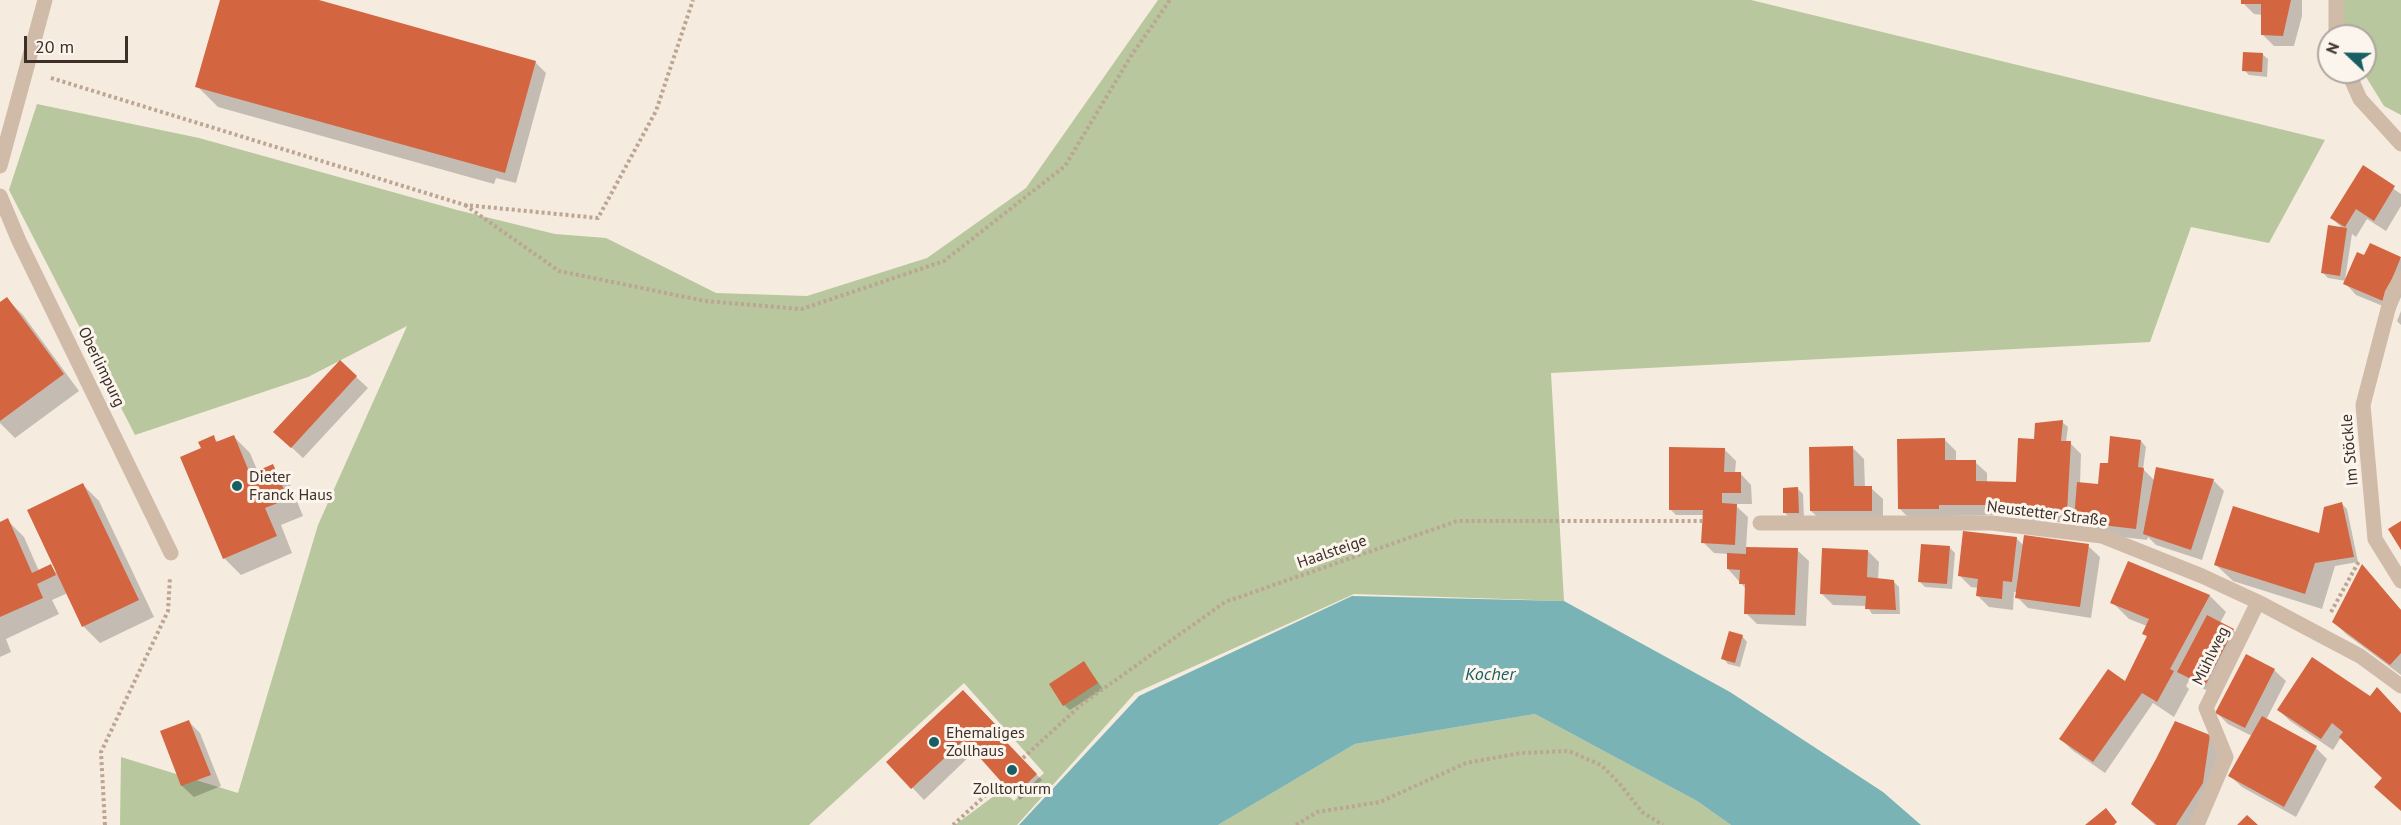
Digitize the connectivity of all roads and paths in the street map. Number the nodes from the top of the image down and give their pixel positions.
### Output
1 (45, 0) edge
2 (693, 0) edge
3 (1170, 0) edge
4 (2336, 0) edge
5 (2336, 24) edge
6 (26, 71) junction
7 (2353, 84) edge
8 (2401, 144) edge
9 (0, 166) edge
10 (0, 196) edge
11 (465, 205) junction
12 (2401, 279) edge
13 (1703, 521) dead end
14 (1760, 522) dead end
15 (2375, 539) junction
16 (171, 553) joint
17 (2401, 580) edge
18 (2258, 602) junction
19 (2319, 634) junction
20 (2401, 686) edge
21 (1023, 758) dead end
22 (1001, 781) dead end
23 (105, 825) edge
24 (953, 825) edge
25 (1296, 825) edge
26 (1663, 825) edge
27 (2197, 825) edge

1 - 6 street
2 - 11 path
3 - 11 path
4 - 5 street
6 - 9 street
6 - 11 path
7 - 8 street
10 - 16 street, Oberlimpurg
12 - 15 street, Im Stöckle
13 - 21 path, Haalsteige
14 - 18 street, Neustetter Straße
15 - 17 street, Im Stöckle
15 - 19 path
16 - 23 path
18 - 19 street, Neustetter Straße
18 - 27 street, Mühlweg
19 - 20 street, Neustetter Straße
22 - 24 path
25 - 26 path

